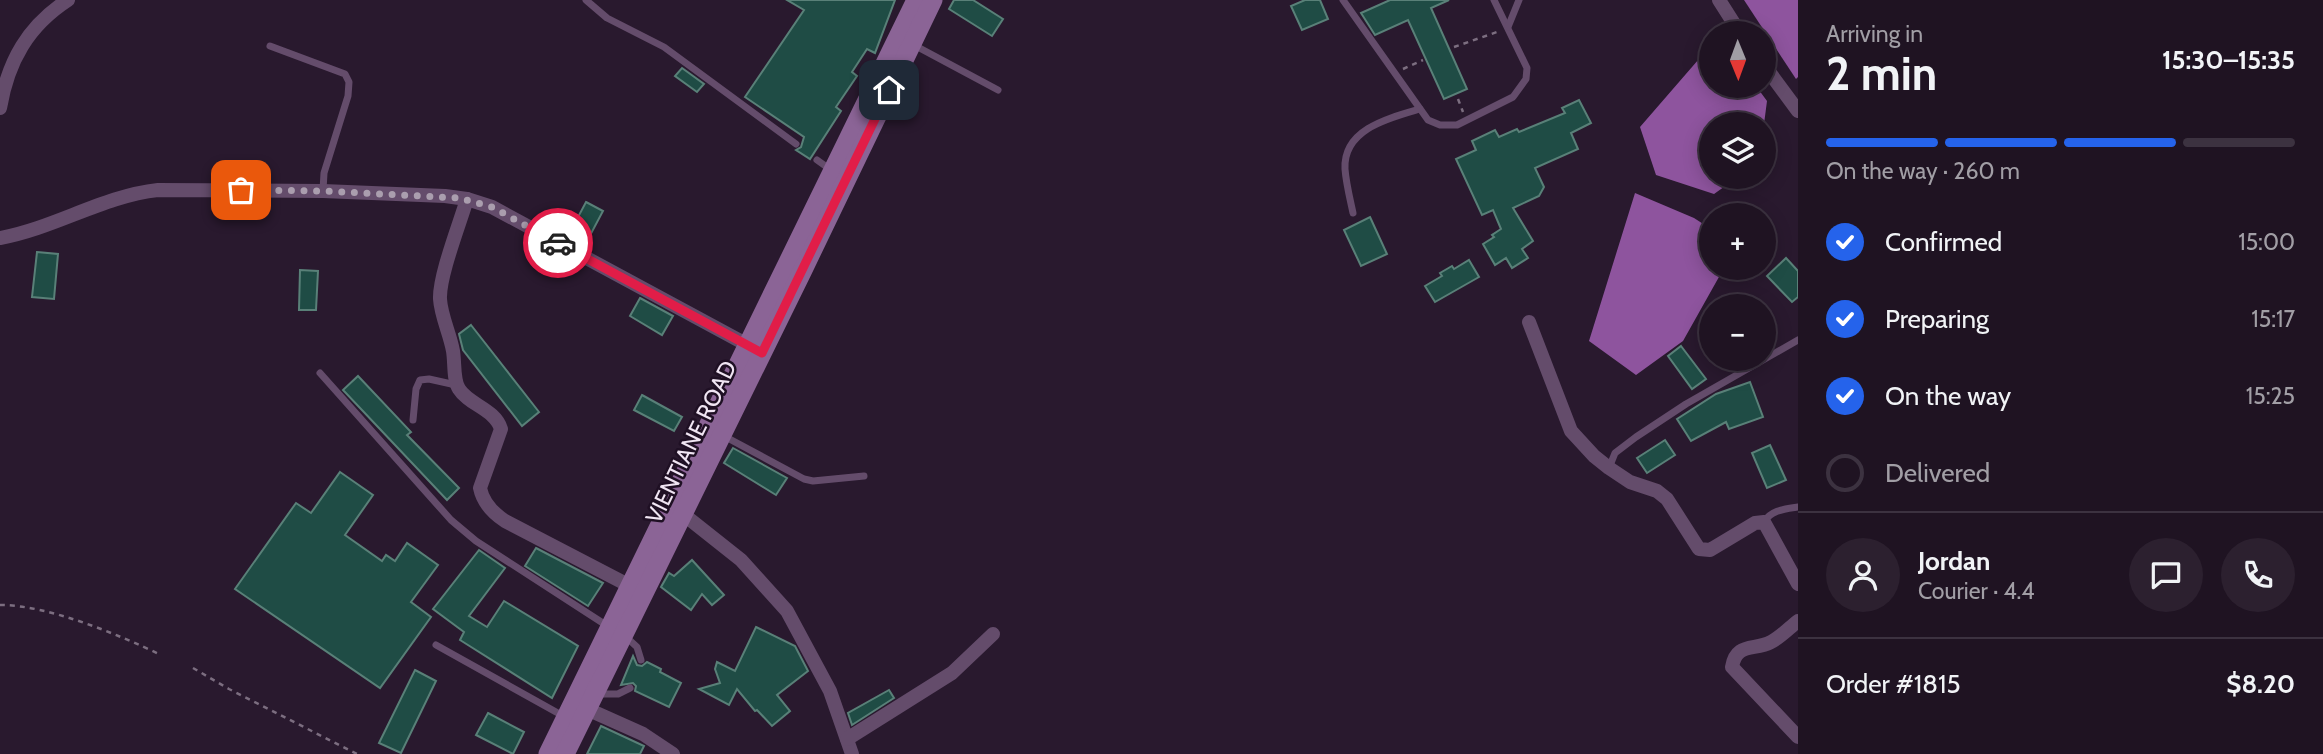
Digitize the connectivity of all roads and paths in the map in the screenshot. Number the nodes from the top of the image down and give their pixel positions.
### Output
1 (68, 0) edge
2 (586, 0) edge
3 (916, 0) edge
4 (933, 0) edge
5 (1343, 0) edge
6 (1494, 0) edge
7 (1520, 0) edge
8 (1718, 0) edge
9 (1732, 21) edge
10 (1508, 28) junction
11 (911, 44) junction
12 (270, 46) dead end
13 (1454, 47) dead end
14 (1423, 60) dead end
15 (1394, 73) junction
16 (1776, 81) edge
17 (998, 90) dead end
18 (0, 108) edge
19 (1420, 109) junction
20 (1798, 111) edge
21 (796, 145) dead end
22 (323, 191) junction
23 (467, 199) junction
24 (1353, 213) dead end
25 (0, 238) edge
26 (1529, 322) dead end
27 (1798, 340) edge
28 (755, 349) junction
29 (320, 373) dead end
30 (456, 385) junction
31 (413, 420) dead end
32 (722, 435) junction
33 (1609, 468) junction
34 (864, 476) dead end
35 (1798, 507) edge
36 (683, 514) junction
37 (1764, 522) junction
38 (1798, 583) edge
39 (630, 586) junction
40 (0, 605) edge
41 (1798, 621) edge
42 (617, 631) junction
43 (993, 634) dead end
44 (436, 645) dead end
45 (161, 655) dead end
46 (641, 660) dead end
47 (194, 668) dead end
48 (630, 688) dead end
49 (591, 702) junction
50 (565, 717) junction
51 (1798, 737) edge
52 (847, 740) junction
53 (357, 754) edge
54 (548, 754) edge
55 (565, 754) edge
56 (673, 754) edge
57 (852, 754) edge

1 - 18 street
2 - 21 lane
3 - 28 main road
4 - 11 main road, VIENTIANE ROAD
5 - 15 lane
6 - 10 lane
7 - 10 lane
8 - 9 street
10 - 13 path
10 - 19 lane
11 - 17 lane
11 - 28 main road, VIENTIANE ROAD
12 - 22 lane
14 - 15 path
15 - 19 lane
16 - 20 street
19 - 24 lane
22 - 23 street
22 - 25 street
23 - 28 street
23 - 30 street
26 - 33 street
27 - 33 lane
28 - 32 main road, VIENTIANE ROAD
28 - 39 main road
29 - 42 lane
30 - 31 lane
30 - 39 street
32 - 34 lane
32 - 36 main road, VIENTIANE ROAD
33 - 37 street
35 - 37 lane
36 - 42 main road, VIENTIANE ROAD
36 - 52 street
37 - 38 street
39 - 42 main road
40 - 45 path
41 - 51 street
42 - 46 lane
42 - 49 main road, VIENTIANE ROAD
42 - 50 main road
43 - 52 street
44 - 50 lane
47 - 53 path
48 - 49 lane
49 - 55 main road, VIENTIANE ROAD
49 - 56 street
50 - 54 main road
52 - 57 street

